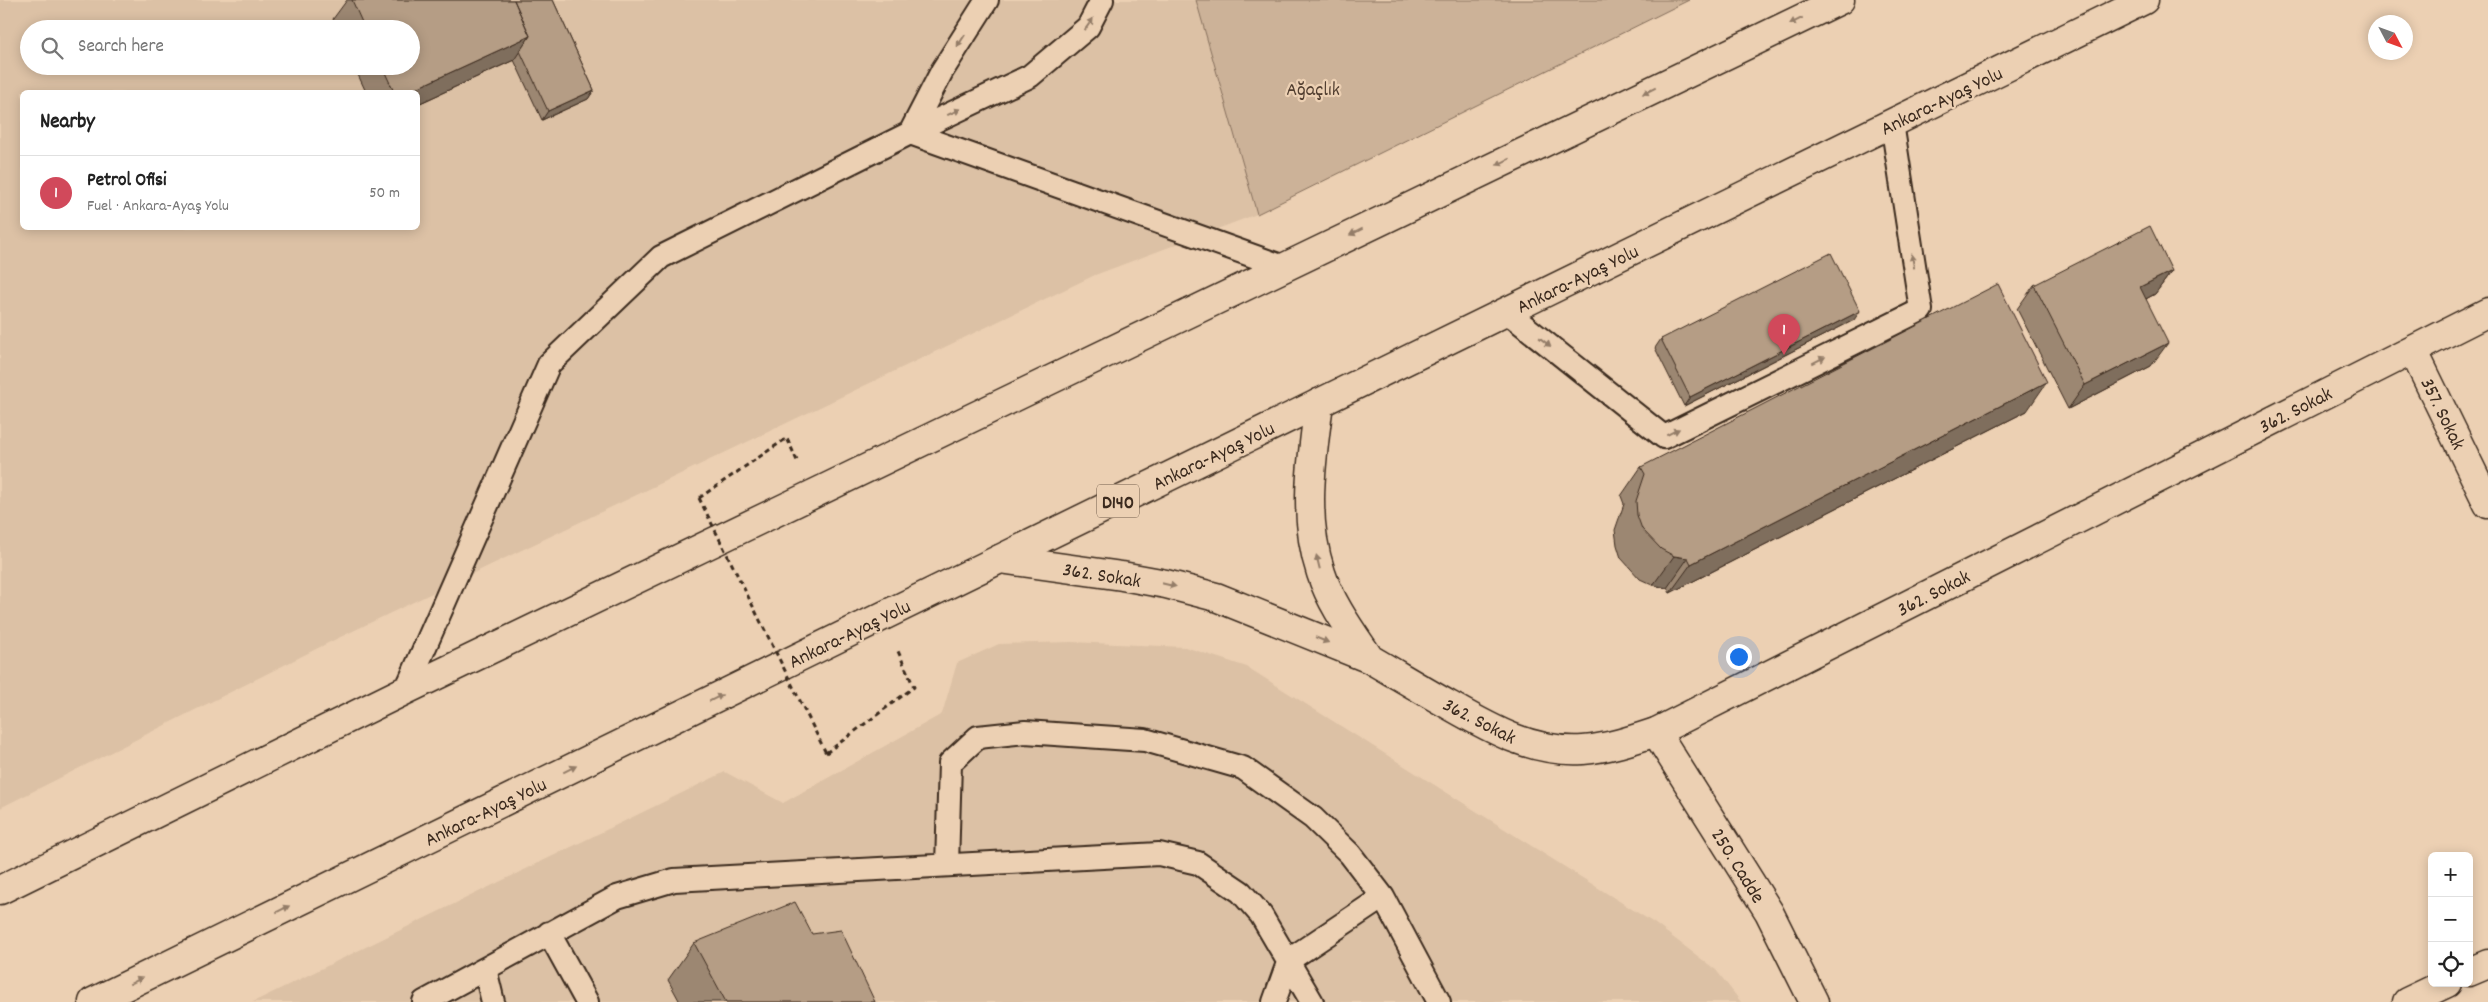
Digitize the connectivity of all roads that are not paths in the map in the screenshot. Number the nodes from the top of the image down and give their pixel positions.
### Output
1 (987, 0) edge
2 (1102, 0) edge
3 (1840, 0) edge
4 (2144, 0) edge
5 (1892, 123) junction
6 (910, 132) junction
7 (1284, 267) junction
8 (1507, 312) junction
9 (2488, 312) edge
10 (2413, 350) junction
11 (1320, 403) junction
12 (2488, 504) edge
13 (1000, 559) junction
14 (1370, 659) junction
15 (406, 690) junction
16 (1656, 732) junction
17 (947, 865) junction
18 (0, 890) edge
19 (1383, 898) junction
20 (550, 933) junction
21 (1289, 960) junction
22 (2488, 964) edge
23 (485, 969) junction
24 (2473, 970) edge
25 (2439, 987) edge
26 (1808, 999) edge
27 (93, 1002) edge
28 (424, 1002) edge
29 (493, 1002) edge
30 (587, 1002) edge
31 (1274, 1002) edge
32 (1312, 1002) edge
33 (1439, 1002) edge
34 (2407, 1002) edge

1 -> 6 lane
6 -> 2 lane
3 -> 7 main road
4 - 5 main road, Ankara-Ayaş Yolu / D140
5 - 8 main road, Ankara-Ayaş Yolu / D140
8 -> 5 lane
6 - 7 lane
6 - 15 lane
7 - 15 main road
8 - 11 main road, Ankara-Ayaş Yolu / D140
9 - 10 main road, 362. Sokak
10 - 12 main road, 357. Sokak
10 - 16 main road, 362. Sokak
11 - 13 main road, Ankara-Ayaş Yolu / D140
14 -> 11 main road, 362. Sokak
13 -> 14 main road, 362. Sokak
27 -> 13 main road, Ankara-Ayaş Yolu / D140
14 - 16 main road, 362. Sokak
15 - 18 main road
16 - 26 main road, 250. Cadde
17 - 19 lane
17 - 20 lane
17 - 21 lane
19 - 21 lane
19 - 33 lane
20 - 23 lane
20 - 30 lane
21 - 31 lane
21 - 32 lane
22 - 24 main road
23 - 28 lane
23 - 29 lane
25 - 34 main road

